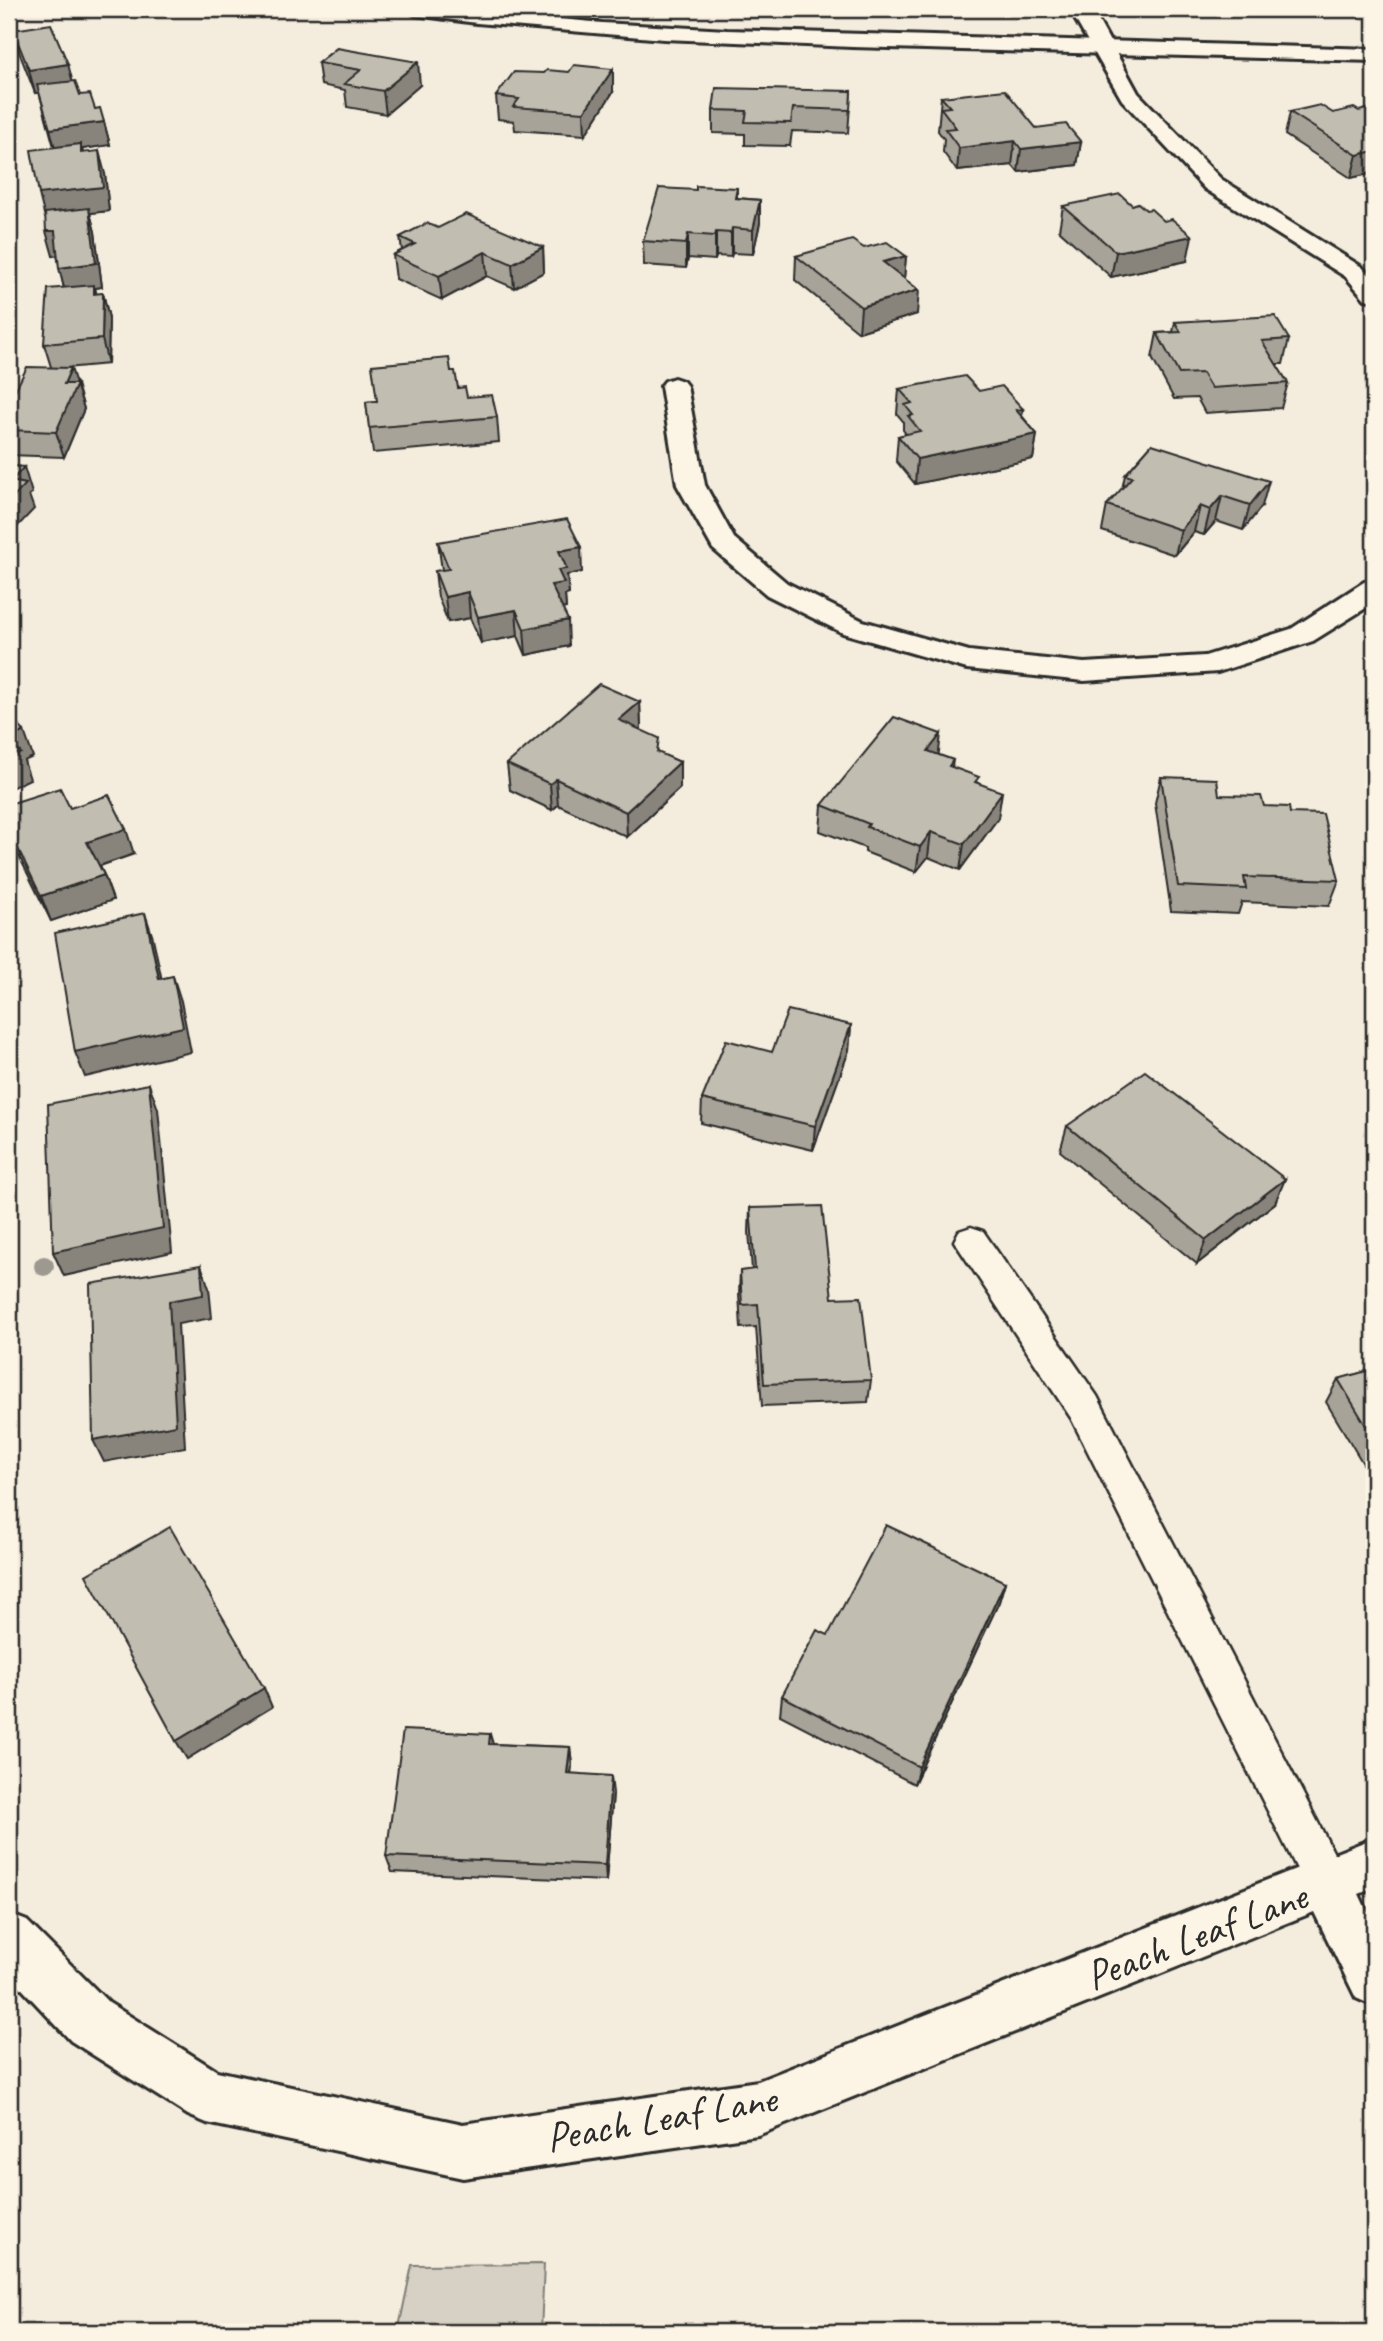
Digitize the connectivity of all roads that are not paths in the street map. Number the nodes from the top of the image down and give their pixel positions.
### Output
1 (415, 9) edge
2 (1082, 9) edge
3 (1104, 48) junction
4 (1374, 55) edge
5 (1374, 294) edge
6 (674, 386) dead end
7 (1374, 588) edge
8 (971, 1241) dead end
9 (1374, 1863) edge
10 (1327, 1884) junction
11 (9, 1940) edge
12 (1374, 1980) edge

1 - 3 street
2 - 3 street
3 - 4 street
3 - 5 street
6 - 7 street
8 - 10 lane
9 - 10 street, Peach Leaf Lane
10 - 11 street, Peach Leaf Lane
10 - 12 street

